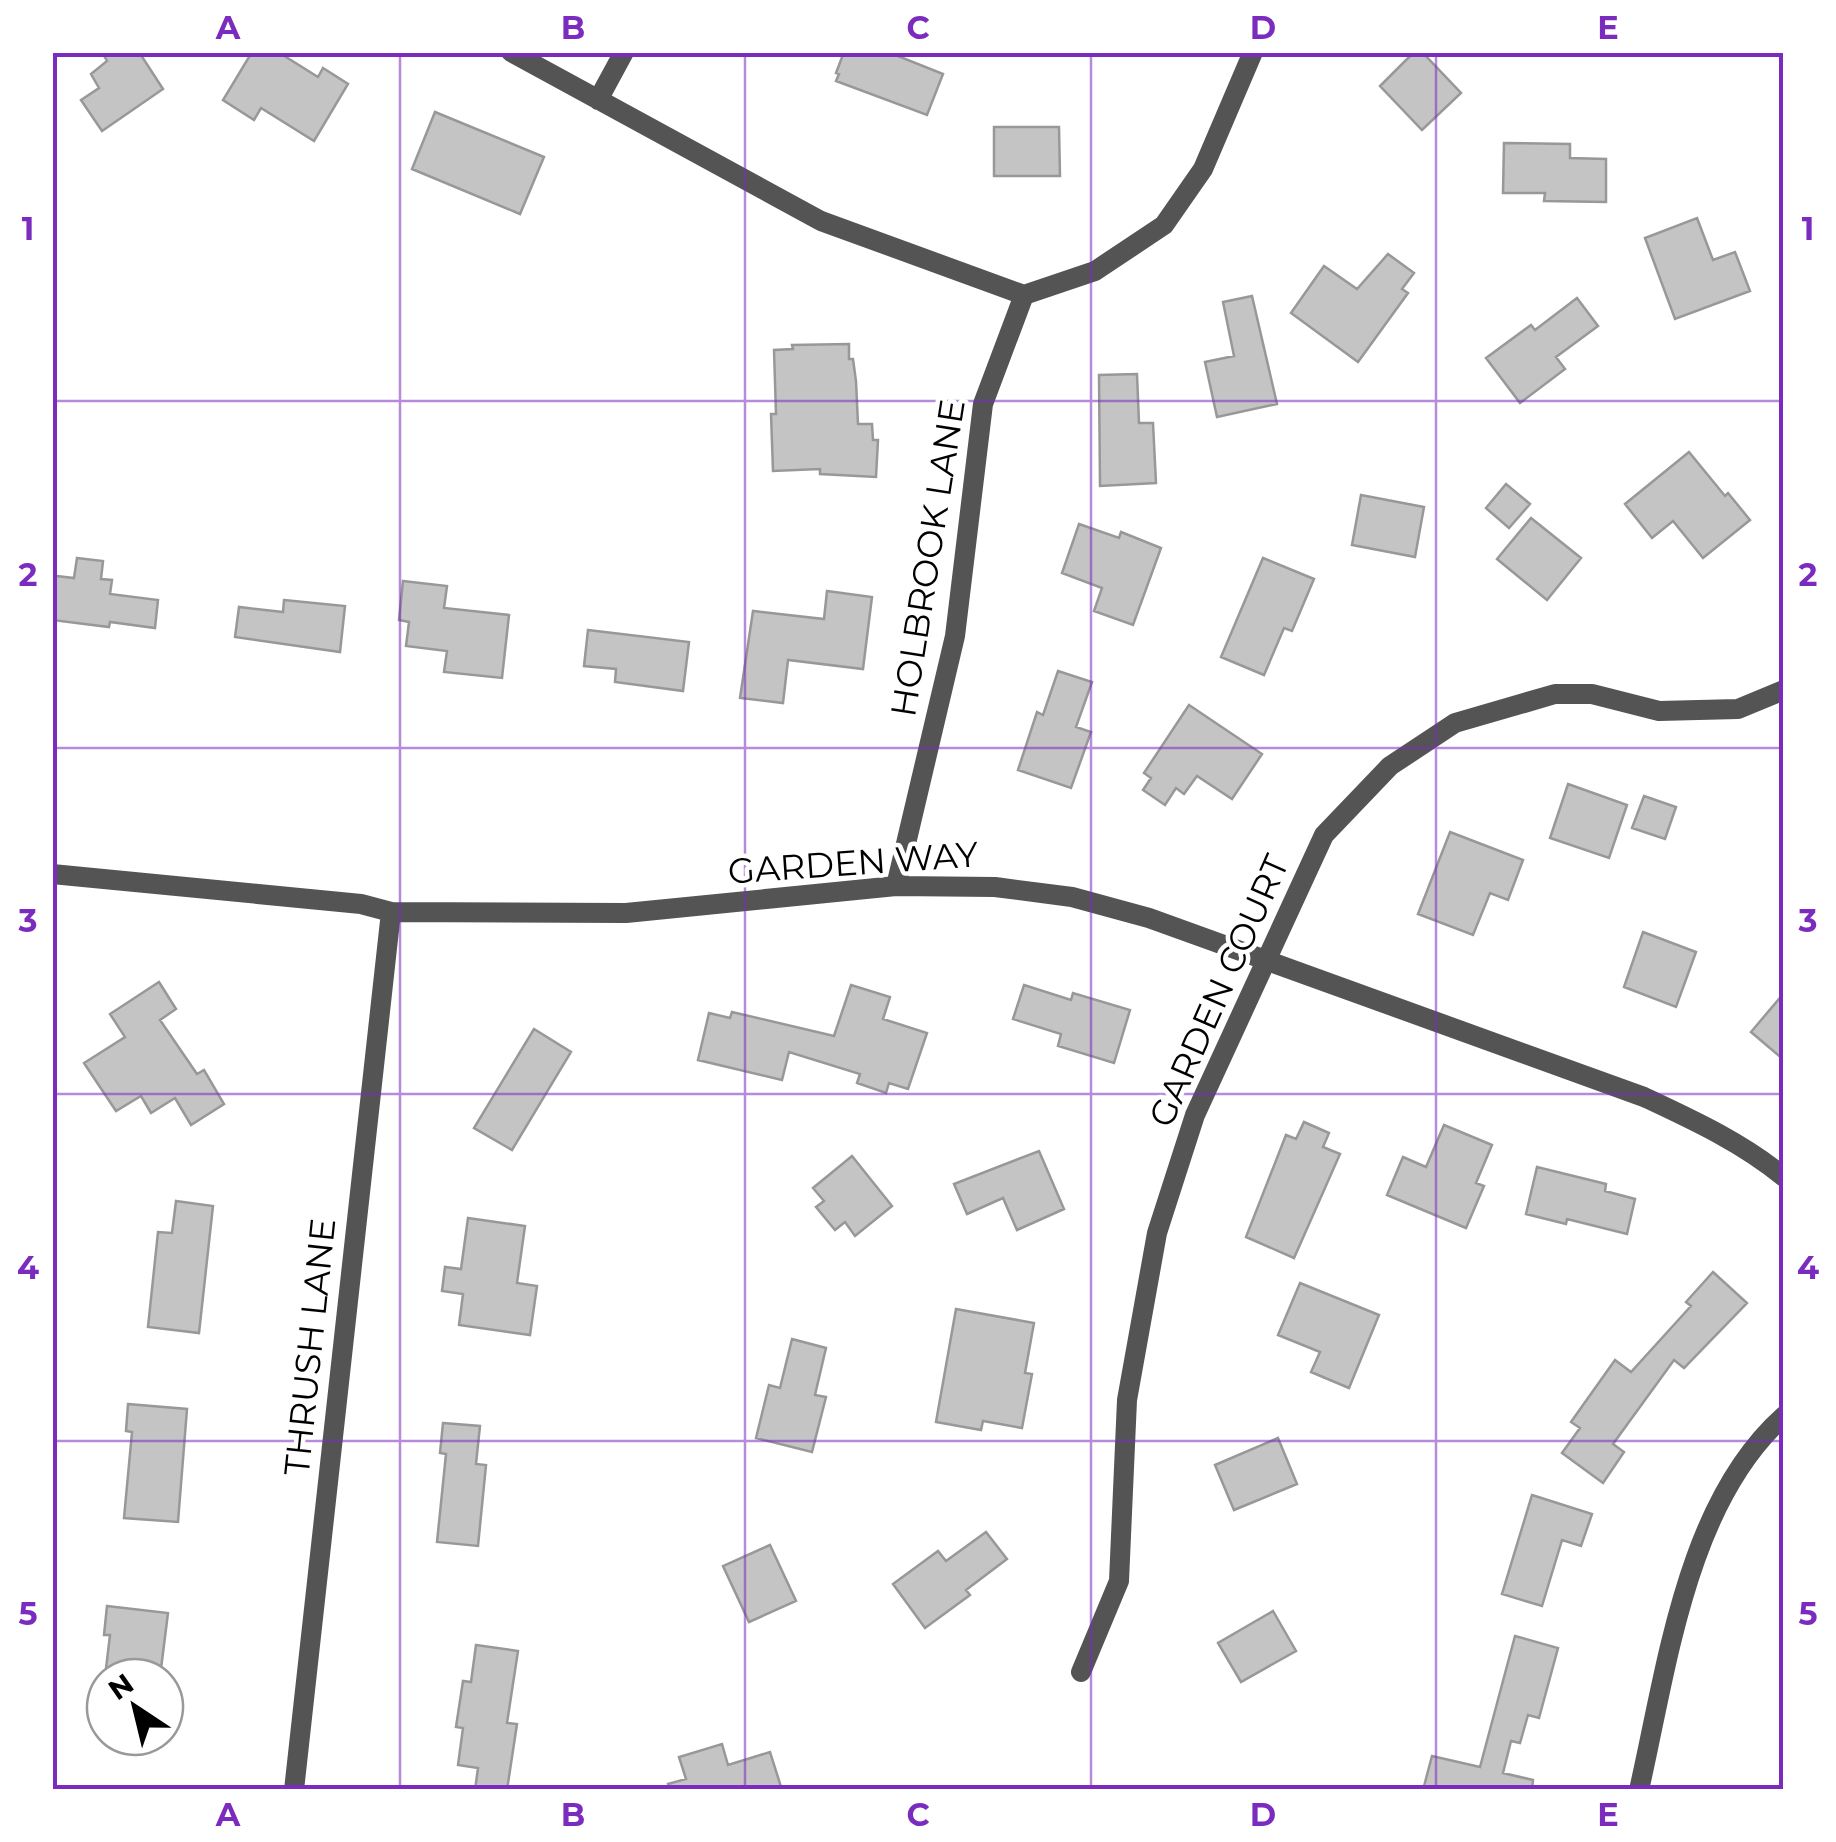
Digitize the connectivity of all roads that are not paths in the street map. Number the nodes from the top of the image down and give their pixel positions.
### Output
1 (511, 52) edge
2 (624, 52) edge
3 (1253, 52) edge
4 (598, 100) junction
5 (1024, 295) junction
6 (1784, 690) edge
7 (52, 874) edge
8 (896, 886) junction
9 (391, 912) junction
10 (1264, 962) junction
11 (1784, 1177) edge
12 (1784, 1416) edge
13 (1081, 1672) dead end
14 (294, 1790) edge
15 (1639, 1790) edge

1 - 4 street
2 - 4 street
3 - 5 street
4 - 5 street
5 - 8 street, HOLBROOK LANE
6 - 10 street, GARDEN COURT
7 - 9 street, GARDEN WAY
8 - 9 street, GARDEN WAY
8 - 10 street, GARDEN WAY
9 - 14 street, THRUSH LANE
10 - 11 street, GARDEN WAY
10 - 13 street, GARDEN COURT
12 - 15 street

